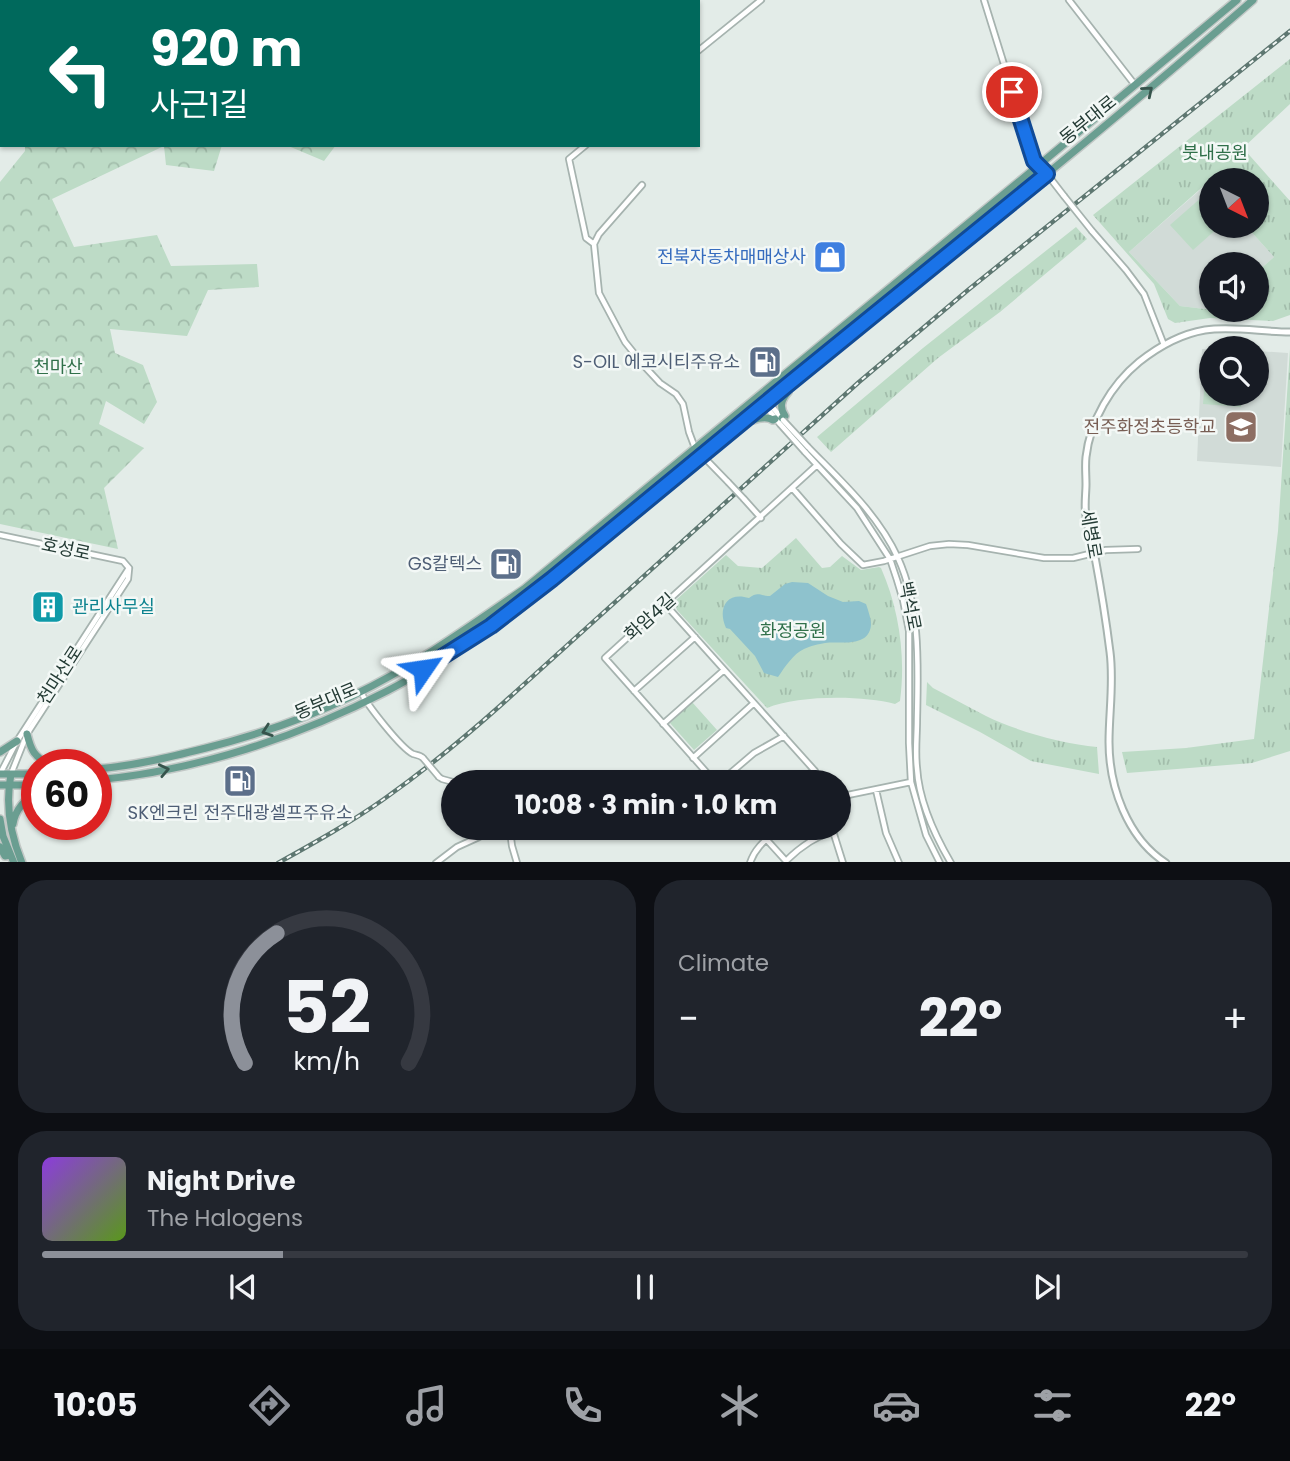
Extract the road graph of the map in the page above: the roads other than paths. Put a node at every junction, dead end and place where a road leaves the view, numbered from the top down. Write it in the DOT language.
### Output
graph roads {
  1 [pos="761,0"];
  2 [pos="984,0"];
  3 [pos="1069,0"];
  4 [pos="1237,0"];
  5 [pos="1253,0"];
  6 [pos="700,49"];
  7 [pos="1136,86"];
  8 [pos="584,147"];
  9 [pos="1038,166"];
  10 [pos="1047,174"];
  11 [pos="642,185"];
  12 [pos="594,244"];
  13 [pos="1290,332"];
  14 [pos="1164,345"];
  15 [pos="785,387"];
  16 [pos="760,396"];
  17 [pos="766,403"];
  18 [pos="750,416"];
  19 [pos="780,420"];
  20 [pos="695,448"];
  21 [pos="807,449"];
  22 [pos="701,456"];
  23 [pos="817,466"];
  24 [pos="793,489"];
  25 [pos="761,518"];
  26 [pos="0,535"];
  27 [pos="1138,549"];
  28 [pos="1094,553"];
  29 [pos="897,556"];
  30 [pos="890,559"];
  31 [pos="129,568"];
  32 [pos="665,604"];
  33 [pos="695,637"];
  34 [pos="724,670"];
  35 [pos="635,691"];
  36 [pos="361,692"];
  37 [pos="365,701"];
  38 [pos="754,703"];
  39 [pos="663,724"];
  40 [pos="27,734"];
  41 [pos="784,736"];
  42 [pos="17,741"];
  43 [pos="31,749"];
  44 [pos="0,752"];
  45 [pos="693,758"];
  46 [pos="112,768"];
  47 [pos="705,770"];
  48 [pos="732,770"];
  49 [pos="813,770"];
  50 [pos="0,774"];
  51 [pos="11,774"];
  52 [pos="21,774"];
  53 [pos="112,778"];
  54 [pos="441,778"];
  55 [pos="911,782"];
  56 [pos="4,785"];
  57 [pos="876,790"];
  58 [pos="851,795"];
  59 [pos="21,807"];
  60 [pos="0,819"];
  61 [pos="12,835"];
  62 [pos="472,840"];
  63 [pos="512,840"];
  64 [pos="765,840"];
  65 [pos="767,840"];
  66 [pos="814,840"];
  67 [pos="836,840"];
  68 [pos="0,848"];
  69 [pos="12,859"];
  70 [pos="22,862"];
  71 [pos="437,862"];
  72 [pos="517,862"];
  73 [pos="750,862"];
  74 [pos="786,862"];
  75 [pos="843,862"];
  76 [pos="899,862"];
  77 [pos="940,862"];
  78 [pos="950,862"];
  79 [pos="1164,862"];
  1 -- 6 [label="street"];
  2 -- 9 [label="street"];
  3 -- 7 [label="street"];
  4 -- 7 [label="main road, 동부대로"];
  10 -- 5 [label="main road, 동부대로, one-way"];
  7 -- 9 [label="main road, 동부대로"];
  8 -- 12 [label="street"];
  9 -- 10 [label="street"];
  9 -- 16 [label="main road, 동부대로"];
  10 -- 14 [label="street, bridge"];
  10 -- 15 [label="main road, 동부대로"];
  11 -- 12 [label="street"];
  12 -- 20 [label="street"];
  13 -- 14 [label="street, 세병로"];
  14 -- 28 [label="street, 세병로"];
  15 -- 17 [label="main road, 동부대로"];
  15 -- 19 [label="main road"];
  16 -- 17 [label="street, 백석로"];
  16 -- 20 [label="main road, 동부대로"];
  17 -- 18 [label="main road, 동부대로"];
  17 -- 19 [label="street, 백석로"];
  18 -- 19 [label="main road"];
  18 -- 22 [label="main road, 동부대로"];
  19 -- 21 [label="street, 백석로, bridge"];
  20 -- 22 [label="street"];
  20 -- 36 [label="main road, 동부대로"];
  21 -- 23 [label="street, 백석로"];
  21 -- 29 [label="street, 백석로"];
  22 -- 25 [label="street, bridge"];
  22 -- 37 [label="main road, 동부대로"];
  23 -- 24 [label="street, 화암4길"];
  23 -- 30 [label="street, 백석로"];
  24 -- 25 [label="street, 화암4길"];
  24 -- 30 [label="street"];
  25 -- 32 [label="street, 화암4길"];
  26 -- 31 [label="street, 호성로"];
  27 -- 28 [label="street"];
  28 -- 29 [label="street"];
  28 -- 79 [label="street, 세병로"];
  29 -- 30 [label="street"];
  29 -- 78 [label="street, 백석로"];
  30 -- 55 [label="street, 백석로"];
  31 -- 40 [label="street, 천마산로"];
  31 -- 42 [label="street, 천마산로"];
  32 -- 33 [label="street"];
  32 -- 35 [label="street, 화암4길"];
  33 -- 34 [label="street"];
  33 -- 35 [label="street"];
  34 -- 38 [label="street"];
  34 -- 39 [label="street"];
  35 -- 39 [label="street, 화암4길"];
  36 -- 37 [label="street"];
  36 -- 46 [label="main road, 동부대로, one-way"];
  53 -- 37 [label="main road, 동부대로, one-way"];
  37 -- 54 [label="street, bridge"];
  38 -- 41 [label="street"];
  38 -- 45 [label="street"];
  39 -- 45 [label="street, 화암4길"];
  40 -- 43 [label="main road"];
  40 -- 51 [label="street, 천마산로"];
  41 -- 48 [label="street"];
  41 -- 49 [label="street"];
  42 -- 44 [label="main road"];
  42 -- 50 [label="street, 천마산로"];
  45 -- 47 [label="street, 화암4길"];
  50 -- 51 [label="main road"];
  51 -- 52 [label="main road"];
  51 -- 56 [label="main road"];
  55 -- 57 [label="street"];
  55 -- 77 [label="street, 백석로"];
  56 -- 61 [label="main road"];
  57 -- 58 [label="street"];
  57 -- 76 [label="street"];
  59 -- 61 [label="main road"];
  60 -- 69 [label="main road"];
  61 -- 70 [label="main road"];
  62 -- 71 [label="street"];
  63 -- 72 [label="street"];
  64 -- 73 [label="street"];
  65 -- 74 [label="street"];
  66 -- 74 [label="street"];
  67 -- 75 [label="street"];
  68 -- 69 [label="main road"];
}
